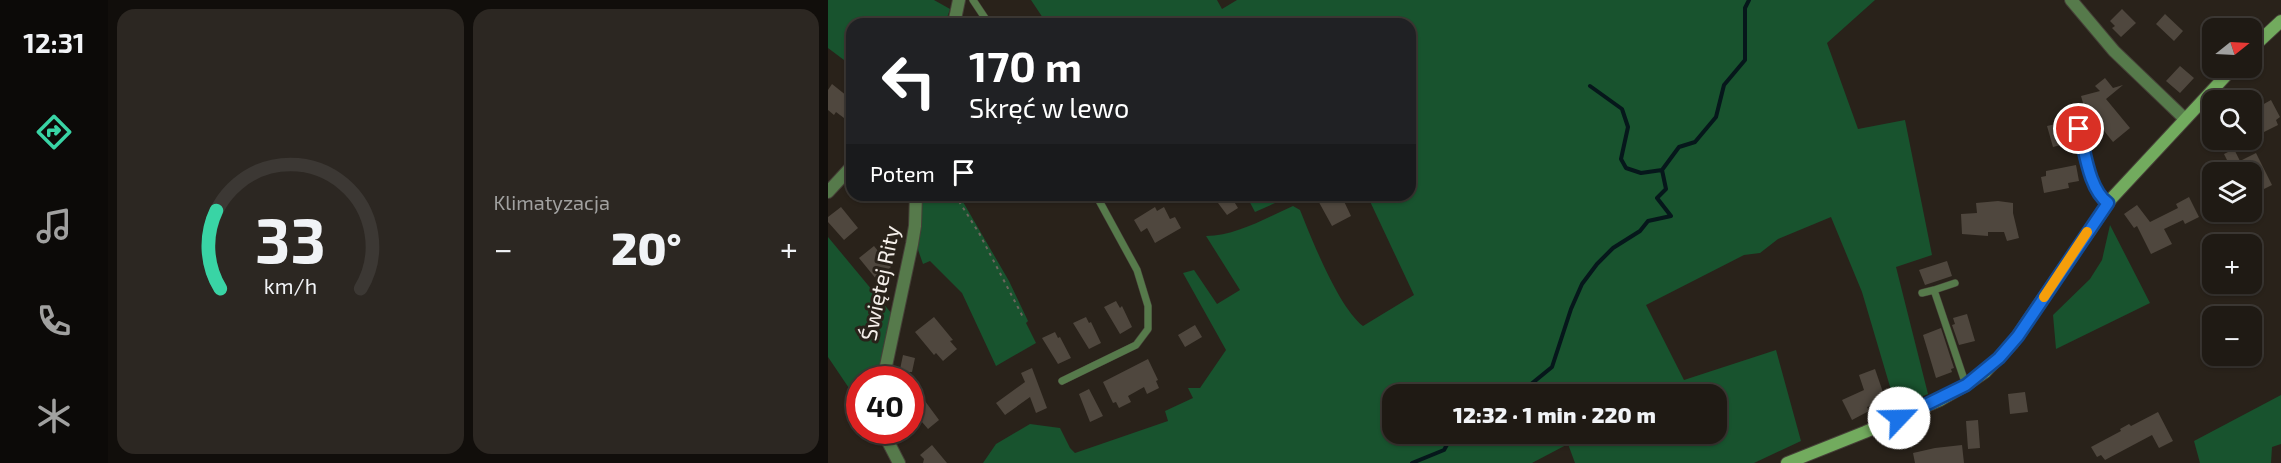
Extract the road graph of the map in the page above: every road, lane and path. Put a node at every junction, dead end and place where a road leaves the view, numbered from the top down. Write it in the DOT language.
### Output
graph roads {
  1 [pos="959,0"];
  2 [pos="973,0"];
  3 [pos="2071,0"];
  4 [pos="955,18"];
  5 [pos="985,18"];
  6 [pos="2281,21"];
  7 [pos="2262,39"];
  8 [pos="2224,78"];
  9 [pos="2185,119"];
  10 [pos="2079,129"];
  11 [pos="846,172"];
  12 [pos="828,192"];
  13 [pos="916,201"];
  14 [pos="959,201"];
  15 [pos="1099,201"];
  16 [pos="2108,203"];
  17 [pos="1955,283"];
  18 [pos="1934,290"];
  19 [pos="1922,293"];
  20 [pos="1024,319"];
  21 [pos="886,366"];
  22 [pos="1062,381"];
  23 [pos="1966,385"];
  24 [pos="889,444"];
  25 [pos="899,463"];
  26 [pos="1787,463"];
  1 -- 4 [label="street"];
  2 -- 5 [label="lane"];
  3 -- 9 [label="street"];
  6 -- 7 [label="street"];
  8 -- 9 [label="street"];
  9 -- 16 [label="street"];
  10 -- 16 [label="lane"];
  11 -- 12 [label="street"];
  13 -- 21 [label="street, Świętej Rity"];
  14 -- 20 [label="path"];
  15 -- 22 [label="lane"];
  16 -- 23 [label="street"];
  17 -- 18 [label="lane"];
  18 -- 19 [label="lane"];
  18 -- 23 [label="lane"];
  23 -- 26 [label="street"];
  24 -- 25 [label="street"];
}
